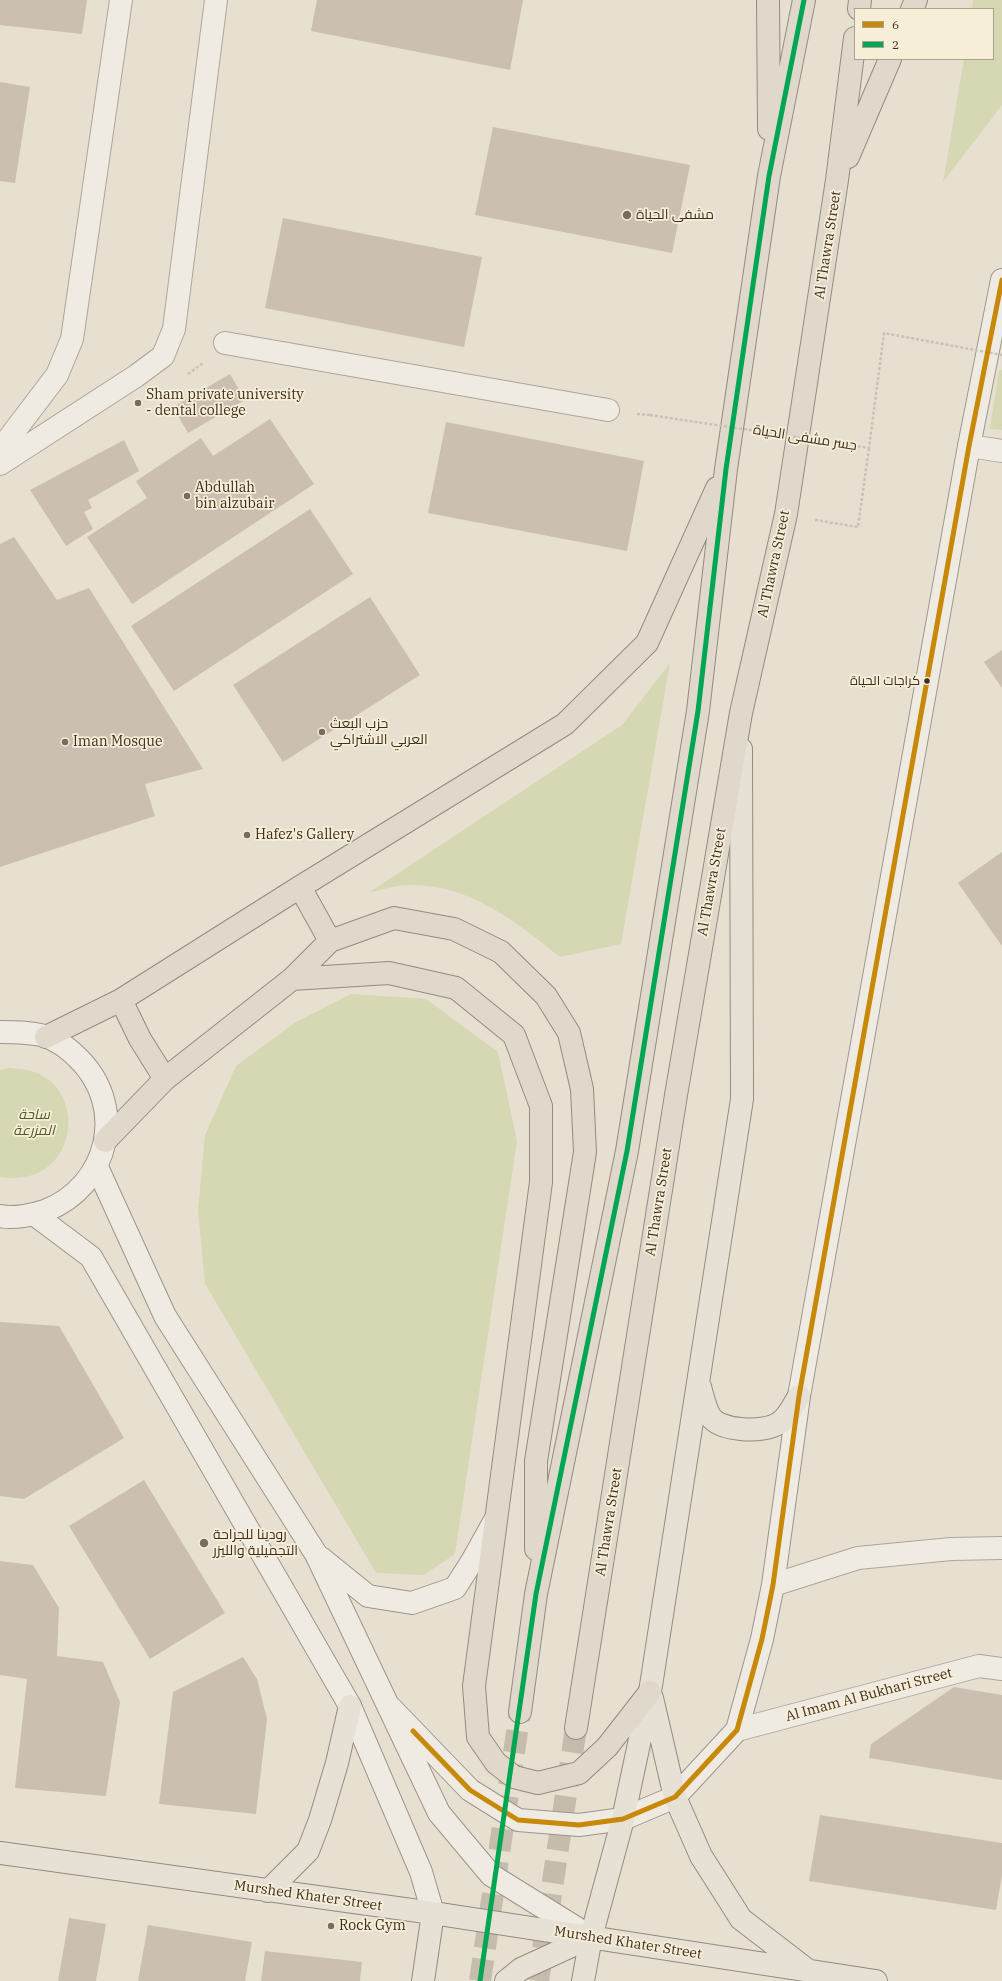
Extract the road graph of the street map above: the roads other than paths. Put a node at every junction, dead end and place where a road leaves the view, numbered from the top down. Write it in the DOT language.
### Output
graph roads {
  1 [pos="121,0"];
  2 [pos="216,0"];
  3 [pos="768,0"];
  4 [pos="804,0"];
  5 [pos="854,46"];
  6 [pos="890,60"];
  7 [pos="769,176"];
  8 [pos="838,180"];
  9 [pos="1002,280"];
  10 [pos="225,343"];
  11 [pos="608,410"];
  12 [pos="969,446"];
  13 [pos="0,450"];
  14 [pos="1002,451"];
  15 [pos="0,464"];
  16 [pos="726,469"];
  17 [pos="741,713"];
  18 [pos="300,887"];
  19 [pos="330,942"];
  20 [pos="292,979"];
  21 [pos="121,1000"];
  22 [pos="0,1032"];
  23 [pos="46,1037"];
  24 [pos="165,1079"];
  25 [pos="105,1141"];
  26 [pos="96,1167"];
  27 [pos="35,1215"];
  28 [pos="0,1216"];
  29 [pos="699,1384"];
  30 [pos="799,1396"];
  31 [pos="495,1520"];
  32 [pos="1002,1548"];
  33 [pos="316,1554"];
  34 [pos="773,1585"];
  35 [pos="536,1594"];
  36 [pos="1002,1669"];
  37 [pos="650,1692"];
  38 [pos="350,1706"];
  39 [pos="390,1707"];
  40 [pos="520,1712"];
  41 [pos="576,1728"];
  42 [pos="737,1730"];
  43 [pos="675,1797"];
  44 [pos="623,1819"];
  45 [pos="0,1853"];
  46 [pos="268,1891"];
  47 [pos="433,1913"];
  48 [pos="591,1937"];
  49 [pos="807,1970"];
  50 [pos="422,1981"];
  51 [pos="506,1981"];
  52 [pos="583,1981"];
  53 [pos="876,1981"];
  1 -- 13 [label="main road"];
  2 -- 15 [label="main road"];
  3 -- 7 [label="highway"];
  4 -- 7 [label="highway"];
  5 -- 8 [label="highway, Al Thawra Street"];
  6 -- 8 [label="highway"];
  7 -- 16 [label="highway"];
  8 -- 17 [label="highway, Al Thawra Street"];
  9 -- 12 [label="main road"];
  10 -- 11 [label="main road"];
  12 -- 14 [label="main road"];
  12 -- 30 [label="main road"];
  16 -- 18 [label="highway"];
  16 -- 35 [label="highway"];
  17 -- 29 [label="main road"];
  17 -- 41 [label="highway, Al Thawra Street"];
  18 -- 19 [label="highway"];
  18 -- 21 [label="highway"];
  19 -- 20 [label="highway"];
  19 -- 35 [label="highway"];
  20 -- 24 [label="highway"];
  20 -- 31 [label="highway"];
  21 -- 23 [label="highway"];
  21 -- 24 [label="highway"];
  22 -- 23 [label="main road"];
  23 -- 25 [label="main road"];
  24 -- 25 [label="highway"];
  25 -- 26 [label="main road"];
  26 -- 27 [label="main road"];
  26 -- 33 [label="main road"];
  27 -- 28 [label="main road"];
  27 -- 38 [label="main road"];
  29 -- 30 [label="main road"];
  29 -- 37 [label="main road"];
  30 -- 34 [label="main road"];
  31 -- 33 [label="main road"];
  31 -- 37 [label="highway"];
  32 -- 34 [label="main road"];
  33 -- 39 [label="main road"];
  34 -- 42 [label="main road"];
  35 -- 40 [label="highway"];
  36 -- 42 [label="main road, Al Imam Al Bukhari Street"];
  37 -- 43 [label="main road"];
  37 -- 44 [label="main road"];
  38 -- 46 [label="main road"];
  38 -- 47 [label="main road"];
  39 -- 44 [label="main road"];
  39 -- 48 [label="main road"];
  42 -- 43 [label="main road"];
  43 -- 44 [label="main road"];
  43 -- 49 [label="main road"];
  44 -- 48 [label="main road"];
  45 -- 46 [label="main road, Murshed Khater Street"];
  46 -- 47 [label="main road, Murshed Khater Street"];
  47 -- 48 [label="main road, Murshed Khater Street"];
  47 -- 50 [label="main road"];
  48 -- 49 [label="main road, Murshed Khater Street"];
  48 -- 51 [label="main road"];
  48 -- 52 [label="main road"];
  49 -- 53 [label="main road, Murshed Khater Street"];
}
